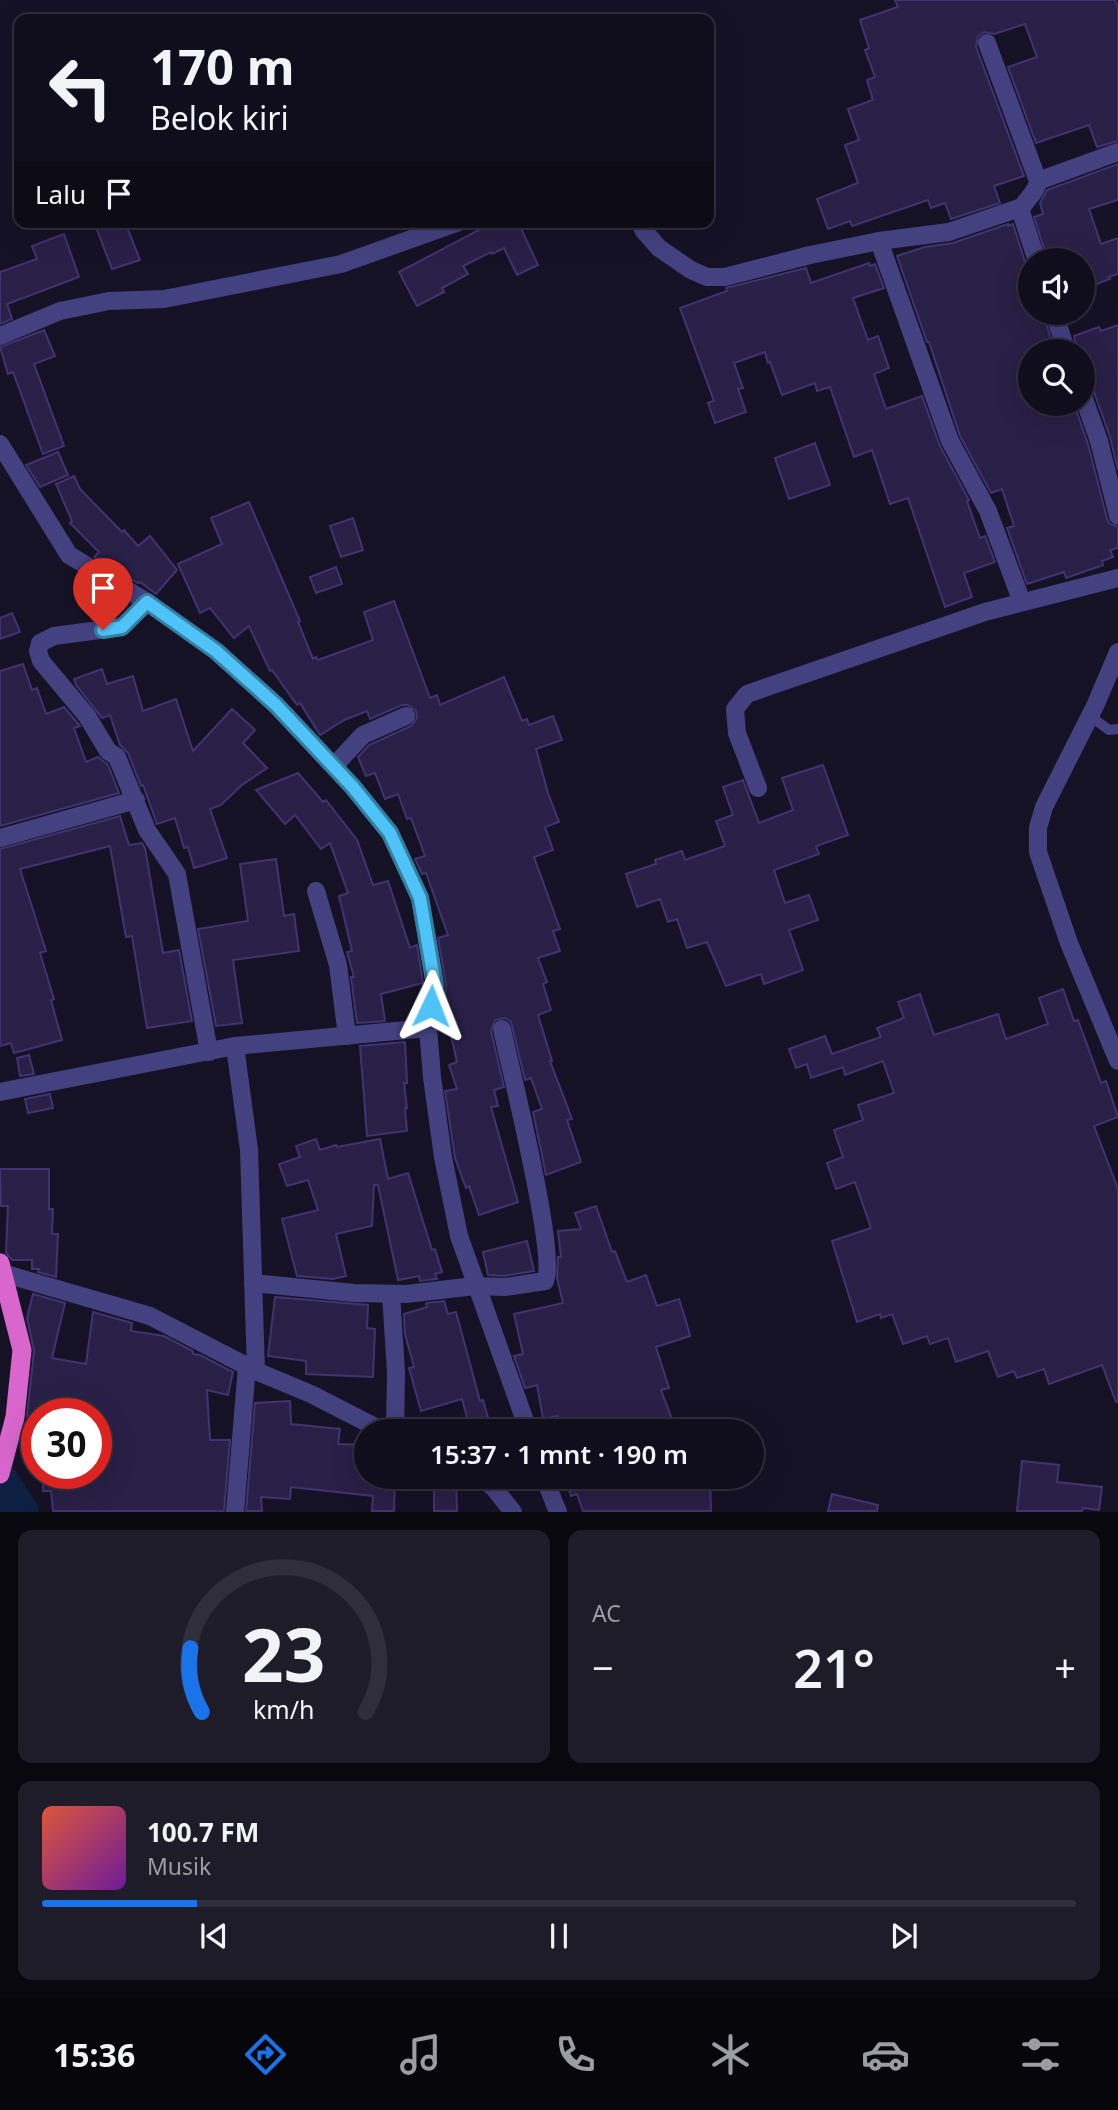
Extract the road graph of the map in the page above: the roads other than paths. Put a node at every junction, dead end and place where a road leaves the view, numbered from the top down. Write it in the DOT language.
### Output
graph roads {
  1 [pos="987,43"];
  2 [pos="1118,152"];
  3 [pos="1038,181"];
  4 [pos="1021,207"];
  5 [pos="442,228"];
  6 [pos="643,228"];
  7 [pos="879,240"];
  8 [pos="1033,248"];
  9 [pos="0,336"];
  10 [pos="1090,416"];
  11 [pos="0,444"];
  12 [pos="1118,516"];
  13 [pos="1118,578"];
  14 [pos="147,602"];
  15 [pos="1022,602"];
  16 [pos="1118,652"];
  17 [pos="406,716"];
  18 [pos="1090,716"];
  19 [pos="1118,729"];
  20 [pos="334,766"];
  21 [pos="758,788"];
  22 [pos="136,800"];
  23 [pos="0,838"];
  24 [pos="317,891"];
  25 [pos="428,1028"];
  26 [pos="502,1029"];
  27 [pos="347,1036"];
  28 [pos="235,1046"];
  29 [pos="209,1052"];
  30 [pos="1118,1061"];
  31 [pos="0,1092"];
  32 [pos="1,1268"];
  33 [pos="253,1283"];
  34 [pos="475,1286"];
  35 [pos="391,1294"];
  36 [pos="251,1369"];
  37 [pos="360,1419"];
  38 [pos="394,1419"];
  39 [pos="524,1419"];
  40 [pos="0,1474"];
  41 [pos="495,1489"];
  42 [pos="549,1489"];
  43 [pos="234,1511"];
  44 [pos="513,1511"];
  45 [pos="558,1511"];
  1 -- 3 [label="street"];
  2 -- 3 [label="street"];
  3 -- 4 [label="street"];
  4 -- 7 [label="street"];
  4 -- 8 [label="street"];
  5 -- 9 [label="street"];
  6 -- 7 [label="street"];
  7 -- 15 [label="street"];
  10 -- 12 [label="street"];
  11 -- 14 [label="street"];
  13 -- 15 [label="street"];
  14 -- 20 [label="street"];
  14 -- 22 [label="street"];
  15 -- 21 [label="street"];
  16 -- 18 [label="street"];
  17 -- 20 [label="street"];
  18 -- 19 [label="lane"];
  18 -- 30 [label="street"];
  20 -- 25 [label="street"];
  22 -- 23 [label="street"];
  22 -- 29 [label="street"];
  24 -- 27 [label="street"];
  25 -- 27 [label="street"];
  25 -- 34 [label="street"];
  26 -- 34 [label="street"];
  27 -- 28 [label="street"];
  28 -- 29 [label="street"];
  28 -- 33 [label="street"];
  29 -- 31 [label="street"];
  32 -- 36 [label="street"];
  32 -- 40 [label="highway"];
  33 -- 35 [label="street"];
  33 -- 36 [label="street"];
  34 -- 35 [label="street"];
  34 -- 39 [label="street"];
  35 -- 38 [label="street"];
  36 -- 37 [label="street"];
  36 -- 43 [label="street"];
  41 -- 44 [label="street"];
  42 -- 45 [label="street"];
}
